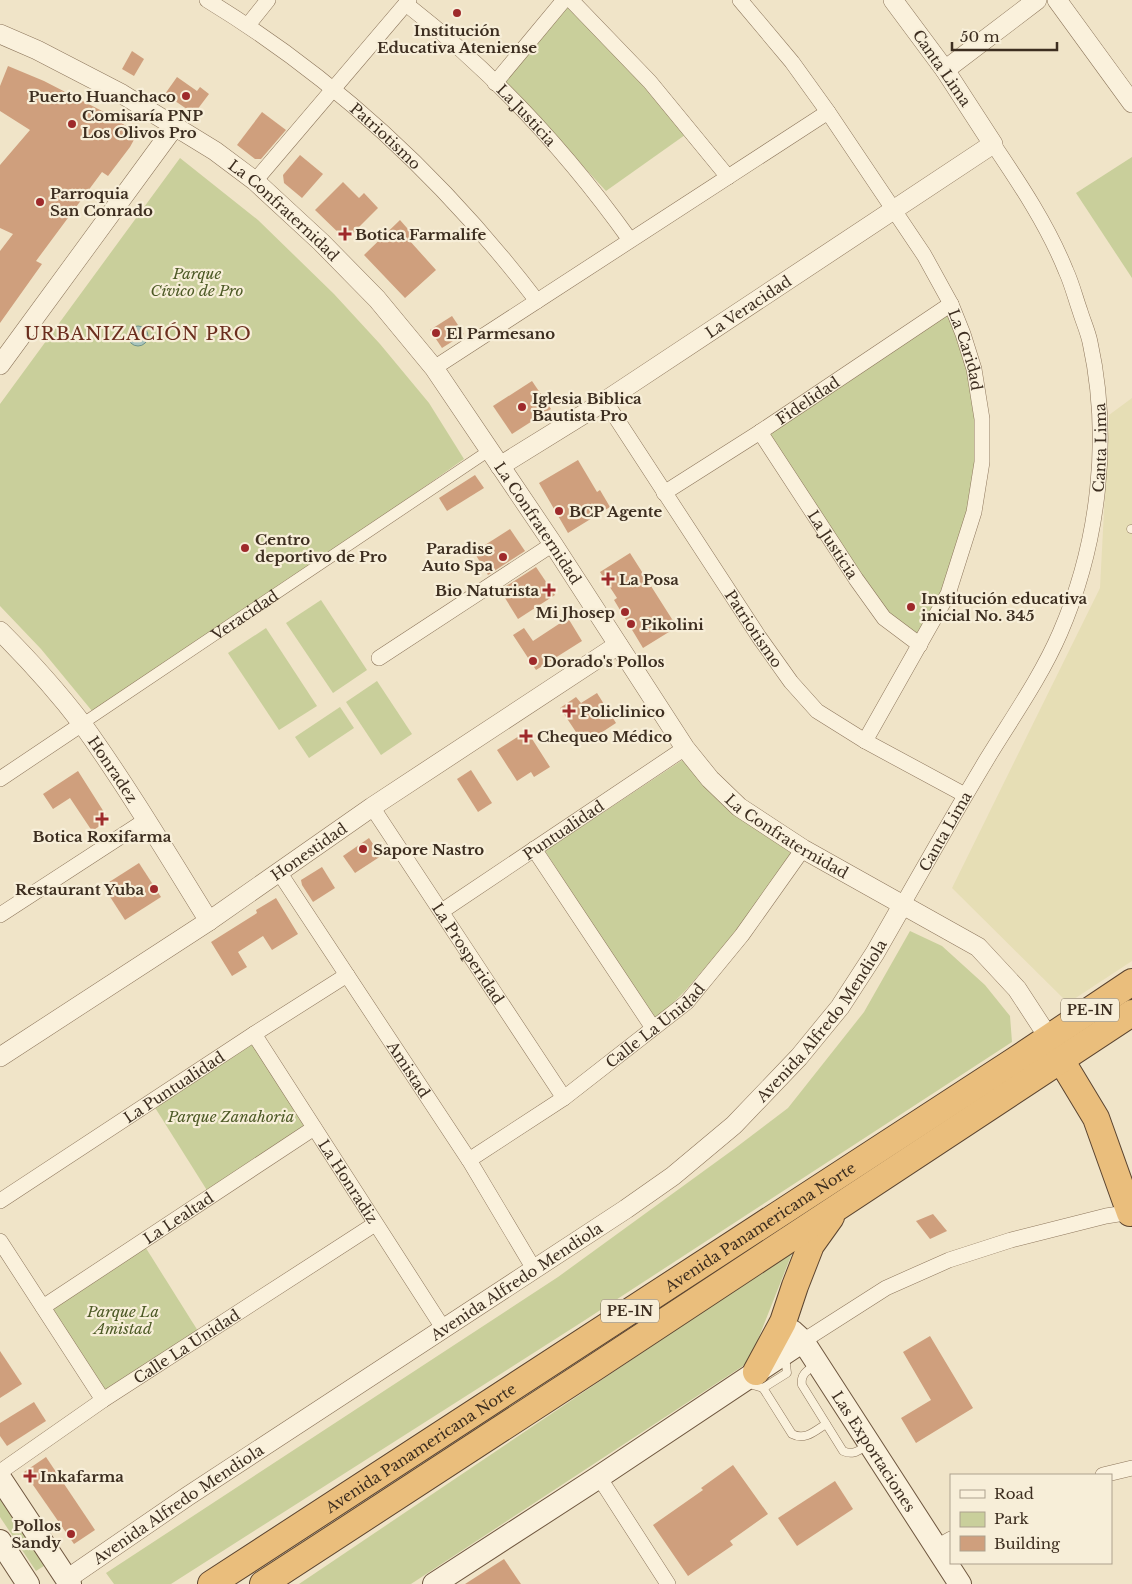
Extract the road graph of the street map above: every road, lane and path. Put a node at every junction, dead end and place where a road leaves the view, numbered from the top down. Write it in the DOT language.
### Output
graph roads {
  1 [pos="207,0"];
  2 [pos="268,0"];
  3 [pos="564,0"];
  4 [pos="570,0"];
  5 [pos="740,0"];
  6 [pos="893,0"];
  7 [pos="1037,0"];
  8 [pos="1057,0"];
  9 [pos="408,2"];
  10 [pos="248,25"];
  11 [pos="0,34"];
  12 [pos="944,70"];
  13 [pos="495,83"];
  14 [pos="333,89"];
  15 [pos="1132,103"];
  16 [pos="828,112"];
  17 [pos="175,126"];
  18 [pos="994,144"];
  19 [pos="728,177"];
  20 [pos="255,181"];
  21 [pos="894,209"];
  22 [pos="630,240"];
  23 [pos="537,301"];
  24 [pos="951,304"];
  25 [pos="0,365"];
  26 [pos="434,368"];
  27 [pos="605,401"];
  28 [pos="760,432"];
  29 [pos="490,450"];
  30 [pos="500,466"];
  31 [pos="664,493"];
  32 [pos="553,544"];
  33 [pos="0,631"];
  34 [pos="618,645"];
  35 [pos="920,646"];
  36 [pos="379,658"];
  37 [pos="82,724"];
  38 [pos="865,741"];
  39 [pos="685,748"];
  40 [pos="0,779"];
  41 [pos="965,795"];
  42 [pos="372,807"];
  43 [pos="146,820"];
  44 [pos="802,849"];
  45 [pos="534,850"];
  46 [pos="279,872"];
  47 [pos="903,904"];
  48 [pos="442,911"];
  49 [pos="0,915"];
  50 [pos="209,920"];
  51 [pos="347,975"];
  52 [pos="1132,982"];
  53 [pos="1132,1013"];
  54 [pos="653,1028"];
  55 [pos="254,1034"];
  56 [pos="1055,1049"];
  57 [pos="0,1057"];
  58 [pos="564,1098"];
  59 [pos="314,1128"];
  60 [pos="469,1160"];
  61 [pos="0,1201"];
  62 [pos="840,1205"];
  63 [pos="1131,1213"];
  64 [pos="375,1224"];
  65 [pos="0,1241"];
  66 [pos="534,1269"];
  67 [pos="43,1307"];
  68 [pos="784,1322"];
  69 [pos="442,1328"];
  70 [pos="792,1356"];
  71 [pos="818,1363"];
  72 [pos="754,1380"];
  73 [pos="801,1380"];
  74 [pos="103,1400"];
  75 [pos="826,1424"];
  76 [pos="870,1444"];
  77 [pos="1132,1468"];
  78 [pos="0,1472"];
  79 [pos="1107,1474"];
  80 [pos="599,1477"];
  81 [pos="0,1478"];
  82 [pos="0,1541"];
  83 [pos="943,1543"];
  84 [pos="950,1560"];
  85 [pos="952,1564"];
  86 [pos="65,1582"];
  87 [pos="28,1584"];
  88 [pos="211,1584"];
  89 [pos="263,1584"];
  90 [pos="434,1584"];
  91 [pos="668,1584"];
  92 [pos="960,1584"];
  1 -- 10 [label="street, Patriotismo"];
  2 -- 10 [label="street"];
  3 -- 13 [label="street"];
  4 -- 19 [label="street"];
  5 -- 16 [label="street, La Caridad"];
  6 -- 12 [label="street, Canta Lima"];
  7 -- 12 [label="street"];
  8 -- 15 [label="street"];
  9 -- 13 [label="street, La Justicia"];
  9 -- 14 [label="street"];
  10 -- 14 [label="street, Patriotismo"];
  11 -- 17 [label="street, La Confraternidad"];
  12 -- 18 [label="street, Canta Lima"];
  13 -- 22 [label="street, La Justicia"];
  14 -- 20 [label="street"];
  14 -- 23 [label="street, Patriotismo"];
  16 -- 19 [label="street"];
  16 -- 21 [label="street, La Caridad"];
  17 -- 20 [label="street, La Confraternidad"];
  17 -- 25 [label="street"];
  18 -- 21 [label="street, La Veracidad"];
  18 -- 41 [label="street, Canta Lima"];
  19 -- 22 [label="street"];
  20 -- 26 [label="street, La Confraternidad"];
  21 -- 24 [label="street, La Caridad"];
  21 -- 27 [label="street, La Veracidad"];
  22 -- 23 [label="street"];
  23 -- 26 [label="street"];
  24 -- 28 [label="street, Fidelidad"];
  24 -- 35 [label="street, La Caridad"];
  26 -- 29 [label="street, La Confraternidad"];
  27 -- 30 [label="street, La Veracidad"];
  27 -- 31 [label="street, Patriotismo"];
  28 -- 31 [label="street, Fidelidad"];
  28 -- 35 [label="street, La Justicia"];
  29 -- 30 [label="street, La Confraternidad"];
  29 -- 37 [label="street, Veracidad"];
  30 -- 32 [label="street, La Confraternidad"];
  31 -- 38 [label="street, Patriotismo"];
  32 -- 34 [label="street, La Confraternidad"];
  32 -- 36 [label="street"];
  33 -- 37 [label="street, Honradez"];
  34 -- 39 [label="street, La Confraternidad"];
  34 -- 42 [label="street, Honestidad"];
  35 -- 38 [label="street, La Caridad"];
  37 -- 40 [label="street, Veracidad"];
  37 -- 43 [label="street, Honradez"];
  38 -- 41 [label="street, Patriotismo"];
  39 -- 44 [label="street, La Confraternidad"];
  39 -- 45 [label="street, Puntualidad"];
  41 -- 47 [label="street, Canta Lima"];
  42 -- 46 [label="street, Honestidad"];
  42 -- 48 [label="street, La Prosperidad"];
  43 -- 49 [label="street"];
  43 -- 50 [label="street, Honradez"];
  44 -- 47 [label="street, La Confraternidad"];
  44 -- 54 [label="street, Calle La Unidad"];
  45 -- 48 [label="street, Puntualidad"];
  45 -- 54 [label="street"];
  46 -- 50 [label="street, Honestidad"];
  46 -- 51 [label="street, Amistad"];
  47 -- 56 [label="street, La Confraternidad"];
  47 -- 66 [label="street, Avenida Alfredo Mendiola"];
  48 -- 58 [label="street, La Prosperidad"];
  50 -- 57 [label="street, Honestidad"];
  51 -- 55 [label="street, La Puntualidad"];
  51 -- 60 [label="street, Amistad"];
  52 -- 56 [label="highway, Avenida Panamericana Norte / PE-1N"];
  53 -- 56 [label="highway, Avenida Panamericana Norte / PE-1N"];
  54 -- 58 [label="street, Calle La Unidad"];
  55 -- 59 [label="street, La Honradiz"];
  55 -- 61 [label="street, La Puntualidad"];
  56 -- 62 [label="highway, Avenida Panamericana Norte / PE-1N"];
  56 -- 63 [label="highway"];
  56 -- 88 [label="highway, Avenida Panamericana Norte / PE-1N"];
  58 -- 60 [label="street, Calle La Unidad"];
  59 -- 64 [label="street, La Honradiz"];
  59 -- 67 [label="street, La Lealtad"];
  60 -- 66 [label="street, Amistad"];
  62 -- 68 [label="highway"];
  62 -- 89 [label="highway, Avenida Panamericana Norte / PE-1N"];
  63 -- 70 [label="street"];
  64 -- 69 [label="street, La Honradiz"];
  64 -- 74 [label="street, Calle La Unidad"];
  65 -- 67 [label="street"];
  66 -- 69 [label="street, Avenida Alfredo Mendiola"];
  67 -- 74 [label="street"];
  68 -- 70 [label="main road, Las Exportaciones"];
  68 -- 72 [label="highway"];
  69 -- 86 [label="street, Avenida Alfredo Mendiola"];
  70 -- 71 [label="main road, Las Exportaciones"];
  70 -- 72 [label="main road"];
  70 -- 73 [label="lane"];
  71 -- 73 [label="lane"];
  71 -- 76 [label="main road, Las Exportaciones"];
  72 -- 75 [label="lane"];
  72 -- 80 [label="main road"];
  73 -- 75 [label="lane"];
  74 -- 78 [label="street, Calle La Unidad"];
  75 -- 76 [label="lane"];
  76 -- 83 [label="main road, Las Exportaciones"];
  77 -- 79 [label="street"];
  80 -- 90 [label="main road"];
  80 -- 91 [label="street"];
  81 -- 86 [label="main road"];
  82 -- 87 [label="main road"];
  83 -- 84 [label="main road, Las Exportaciones"];
  85 -- 92 [label="main road, Las Exportaciones"];
}
